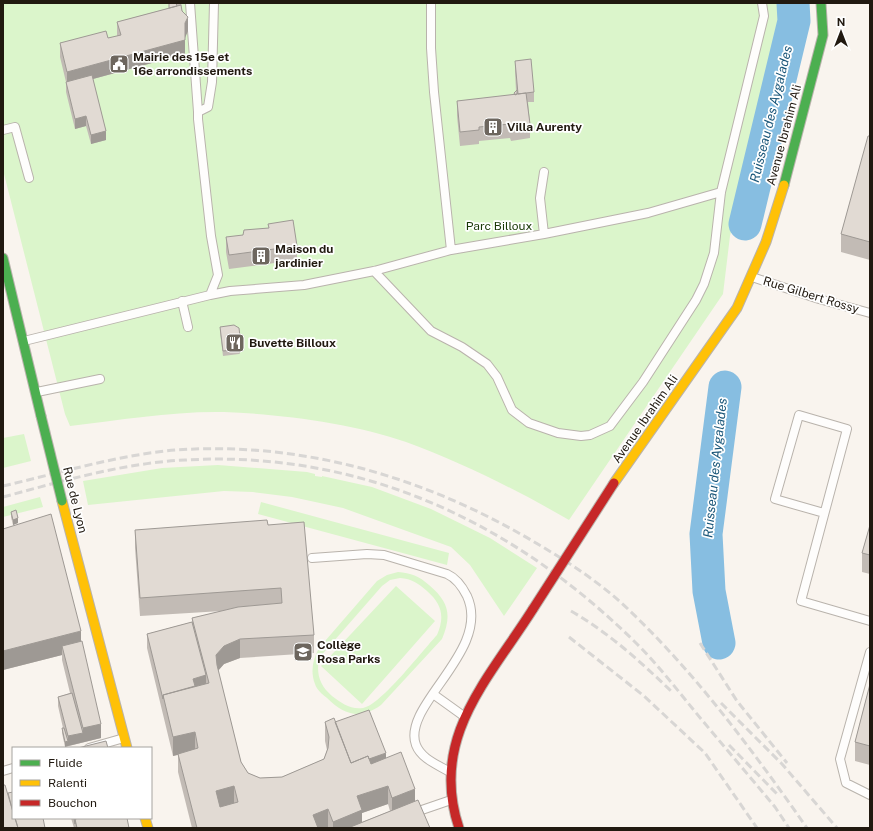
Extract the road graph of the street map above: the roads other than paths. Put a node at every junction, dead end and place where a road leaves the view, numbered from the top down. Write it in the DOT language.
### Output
graph roads {
  1 [pos="190,3"];
  2 [pos="214,3"];
  3 [pos="431,3"];
  4 [pos="762,3"];
  5 [pos="821,3"];
  6 [pos="198,112"];
  7 [pos="3,130"];
  8 [pos="544,172"];
  9 [pos="29,178"];
  10 [pos="721,192"];
  11 [pos="544,234"];
  12 [pos="451,250"];
  13 [pos="3,258"];
  14 [pos="374,272"];
  15 [pos="752,277"];
  16 [pos="210,295"];
  17 [pos="182,302"];
  18 [pos="870,313"];
  19 [pos="188,327"];
  20 [pos="23,341"];
  21 [pos="100,379"];
  22 [pos="36,392"];
  23 [pos="824,513"];
  24 [pos="312,558"];
  25 [pos="870,622"];
  26 [pos="870,652"];
  27 [pos="868,669"];
  28 [pos="433,694"];
  29 [pos="465,717"];
  30 [pos="124,738"];
  31 [pos="92,747"];
  32 [pos="127,747"];
  33 [pos="450,772"];
  34 [pos="870,795"];
  35 [pos="452,800"];
  36 [pos="402,818"];
  37 [pos="459,828"];
  1 -- 6 [label="lane"];
  2 -- 6 [label="lane"];
  3 -- 12 [label="lane"];
  4 -- 10 [label="lane"];
  5 -- 15 [label="street, Avenue Ibrahim Ali"];
  6 -- 16 [label="lane"];
  7 -- 9 [label="lane"];
  8 -- 11 [label="lane"];
  10 -- 11 [label="lane"];
  10 -- 14 [label="lane"];
  11 -- 12 [label="lane"];
  12 -- 14 [label="lane"];
  13 -- 20 [label="street, Rue de Lyon"];
  14 -- 16 [label="lane"];
  15 -- 18 [label="lane, Rue Gilbert Rossy"];
  15 -- 29 [label="street, Avenue Ibrahim Ali, bridge"];
  16 -- 17 [label="lane"];
  17 -- 19 [label="lane"];
  17 -- 20 [label="lane"];
  20 -- 22 [label="street, Rue de Lyon"];
  21 -- 22 [label="lane"];
  22 -- 30 [label="street, Rue de Lyon, bridge"];
  23 -- 23 [label="lane"];
  23 -- 25 [label="lane"];
  24 -- 28 [label="lane"];
  26 -- 27 [label="lane"];
  27 -- 34 [label="lane"];
  28 -- 29 [label="lane"];
  28 -- 33 [label="lane"];
  29 -- 33 [label="street, Avenue Ibrahim Ali"];
  30 -- 31 [label="lane"];
  30 -- 32 [label="street, Rue de Lyon"];
  33 -- 35 [label="street, Avenue Ibrahim Ali"];
  35 -- 36 [label="lane"];
  35 -- 37 [label="street, Avenue Ibrahim Ali"];
}
